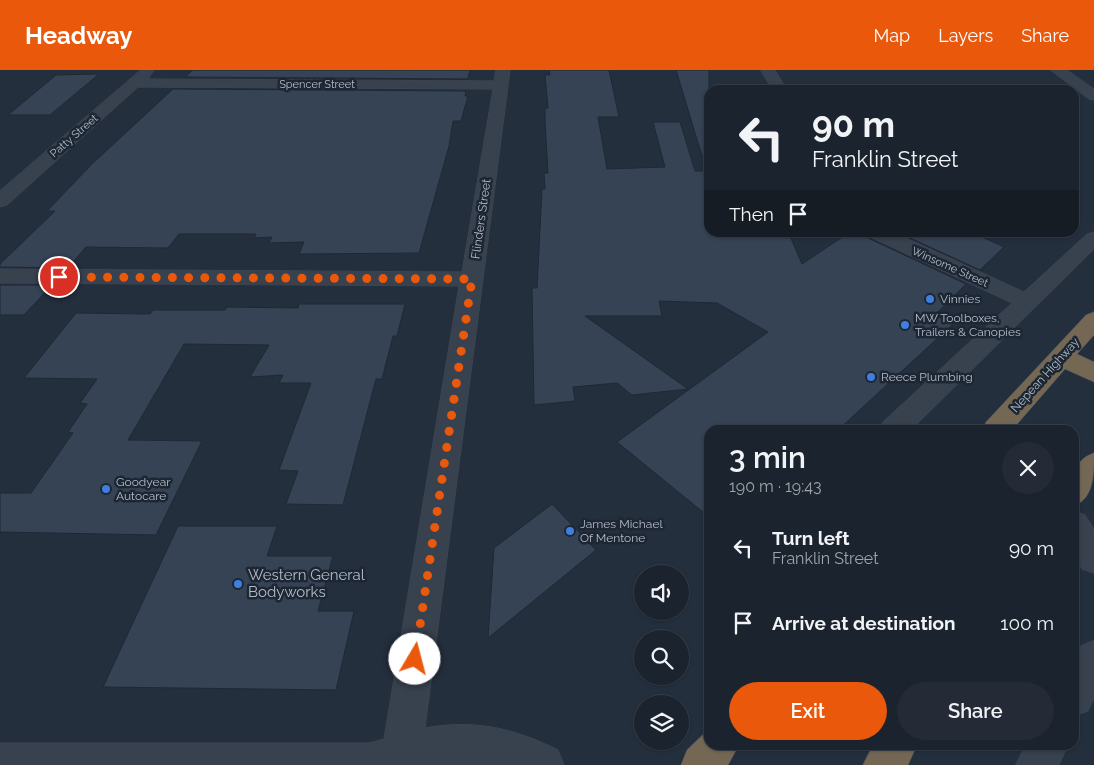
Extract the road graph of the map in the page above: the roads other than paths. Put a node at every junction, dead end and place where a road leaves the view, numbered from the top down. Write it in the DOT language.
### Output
graph roads {
  1 [pos="149,70"];
  2 [pos="768,70"];
  3 [pos="1058,70"];
  4 [pos="502,78"];
  5 [pos="134,83"];
  6 [pos="777,85"];
  7 [pos="1079,85"];
  8 [pos="1079,85"];
  9 [pos="1094,96"];
  10 [pos="0,201"];
  11 [pos="886,237"];
  12 [pos="1094,238"];
  13 [pos="0,276"];
  14 [pos="472,279"];
  15 [pos="1026,301"];
  16 [pos="1094,320"];
  17 [pos="1061,357"];
  18 [pos="1094,373"];
  19 [pos="898,425"];
  20 [pos="1000,425"];
  21 [pos="1094,465"];
  22 [pos="1079,486"];
  23 [pos="1079,533"];
  24 [pos="1094,558"];
  25 [pos="1094,659"];
  26 [pos="1079,688"];
  27 [pos="715,750"];
  28 [pos="894,750"];
  29 [pos="1045,750"];
  30 [pos="381,761"];
  31 [pos="0,763"];
  32 [pos="279,764"];
  33 [pos="543,765"];
  34 [pos="702,765"];
  35 [pos="884,765"];
  36 [pos="1037,765"];
  1 -- 5 [label="street, Patty Street"];
  2 -- 6 [label="street"];
  3 -- 7 [label="street"];
  4 -- 5 [label="street, Spencer Street"];
  4 -- 14 [label="street, Flinders Street"];
  5 -- 10 [label="street, Patty Street"];
  8 -- 9 [label="street"];
  11 -- 15 [label="street, Winsome Street"];
  12 -- 15 [label="street"];
  13 -- 14 [label="street"];
  14 -- 30 [label="street, Flinders Street"];
  15 -- 19 [label="street"];
  16 -- 17 [label="highway, Nepean Highway"];
  17 -- 18 [label="highway"];
  17 -- 20 [label="highway, Nepean Highway"];
  21 -- 22 [label="highway"];
  23 -- 24 [label="street"];
  25 -- 26 [label="street"];
  27 -- 34 [label="highway"];
  28 -- 35 [label="highway"];
  29 -- 36 [label="street"];
  30 -- 32 [label="street"];
  30 -- 33 [label="street"];
  31 -- 32 [label="street"];
}
